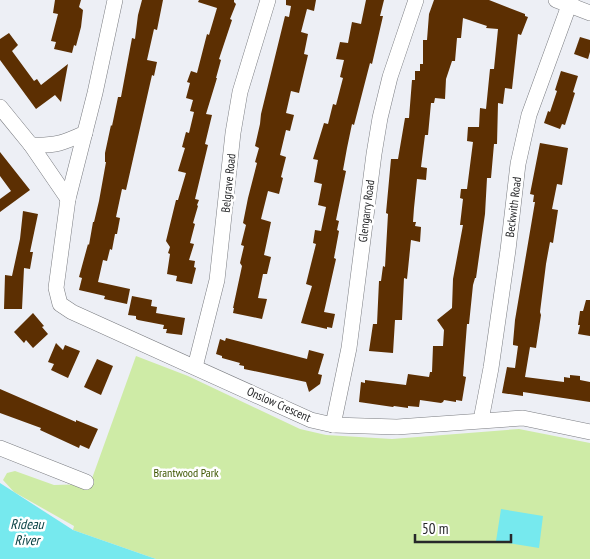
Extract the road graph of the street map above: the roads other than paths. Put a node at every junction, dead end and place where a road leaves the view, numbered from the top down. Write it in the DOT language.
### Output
graph roads {
  1 [pos="115,0"];
  2 [pos="268,0"];
  3 [pos="416,0"];
  4 [pos="565,1"];
  5 [pos="590,13"];
  6 [pos="0,107"];
  7 [pos="85,133"];
  8 [pos="31,145"];
  9 [pos="68,199"];
  10 [pos="195,367"];
  11 [pos="481,420"];
  12 [pos="333,425"];
  13 [pos="590,432"];
  14 [pos="0,448"];
  15 [pos="86,482"];
  1 -- 7 [label="street"];
  2 -- 10 [label="street, Belgrave Road"];
  3 -- 12 [label="street, Glengarry Road"];
  4 -- 5 [label="street"];
  4 -- 11 [label="street, Beckwith Road"];
  6 -- 8 [label="street"];
  7 -- 8 [label="street"];
  7 -- 9 [label="street"];
  8 -- 9 [label="street"];
  9 -- 10 [label="street, Onslow Crescent"];
  10 -- 12 [label="street, Onslow Crescent"];
  11 -- 12 [label="street, Onslow Crescent"];
  11 -- 13 [label="street, Onslow Crescent"];
  14 -- 15 [label="street"];
}
